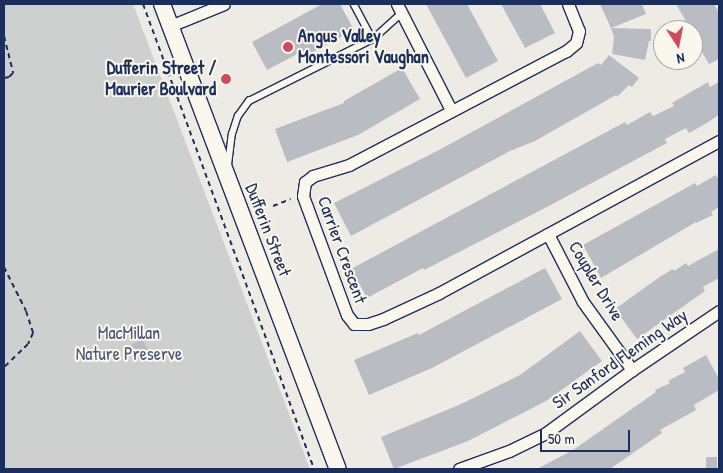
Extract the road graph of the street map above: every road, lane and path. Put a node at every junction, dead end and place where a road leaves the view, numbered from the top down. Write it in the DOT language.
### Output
graph roads {
  1 [pos="144,4"];
  2 [pos="162,4"];
  3 [pos="224,4"];
  4 [pos="354,4"];
  5 [pos="568,4"];
  6 [pos="399,8"];
  7 [pos="170,26"];
  8 [pos="4,36"];
  9 [pos="373,39"];
  10 [pos="4,78"];
  11 [pos="451,110"];
  12 [pos="719,141"];
  13 [pos="227,177"];
  14 [pos="296,198"];
  15 [pos="273,206"];
  16 [pos="548,234"];
  17 [pos="4,267"];
  18 [pos="719,311"];
  19 [pos="4,367"];
  20 [pos="632,370"];
  21 [pos="314,469"];
  22 [pos="338,469"];
  23 [pos="459,469"];
  1 -- 21 [label="path"];
  2 -- 7 [label="main road, Dufferin Street"];
  3 -- 7 [label="street"];
  4 -- 9 [label="lane"];
  5 -- 11 [label="street, Carrier Crescent"];
  6 -- 9 [label="lane"];
  6 -- 11 [label="street"];
  7 -- 13 [label="main road, Dufferin Street"];
  8 -- 10 [label="path"];
  9 -- 13 [label="lane"];
  11 -- 16 [label="street, Carrier Crescent"];
  12 -- 16 [label="street, Carrier Crescent"];
  13 -- 22 [label="main road, Dufferin Street"];
  14 -- 15 [label="path"];
  16 -- 20 [label="street, Coupler Drive"];
  17 -- 19 [label="path"];
  18 -- 20 [label="street, Sir Sanford Fleming Way"];
  20 -- 23 [label="street, Sir Sanford Fleming Way"];
}
